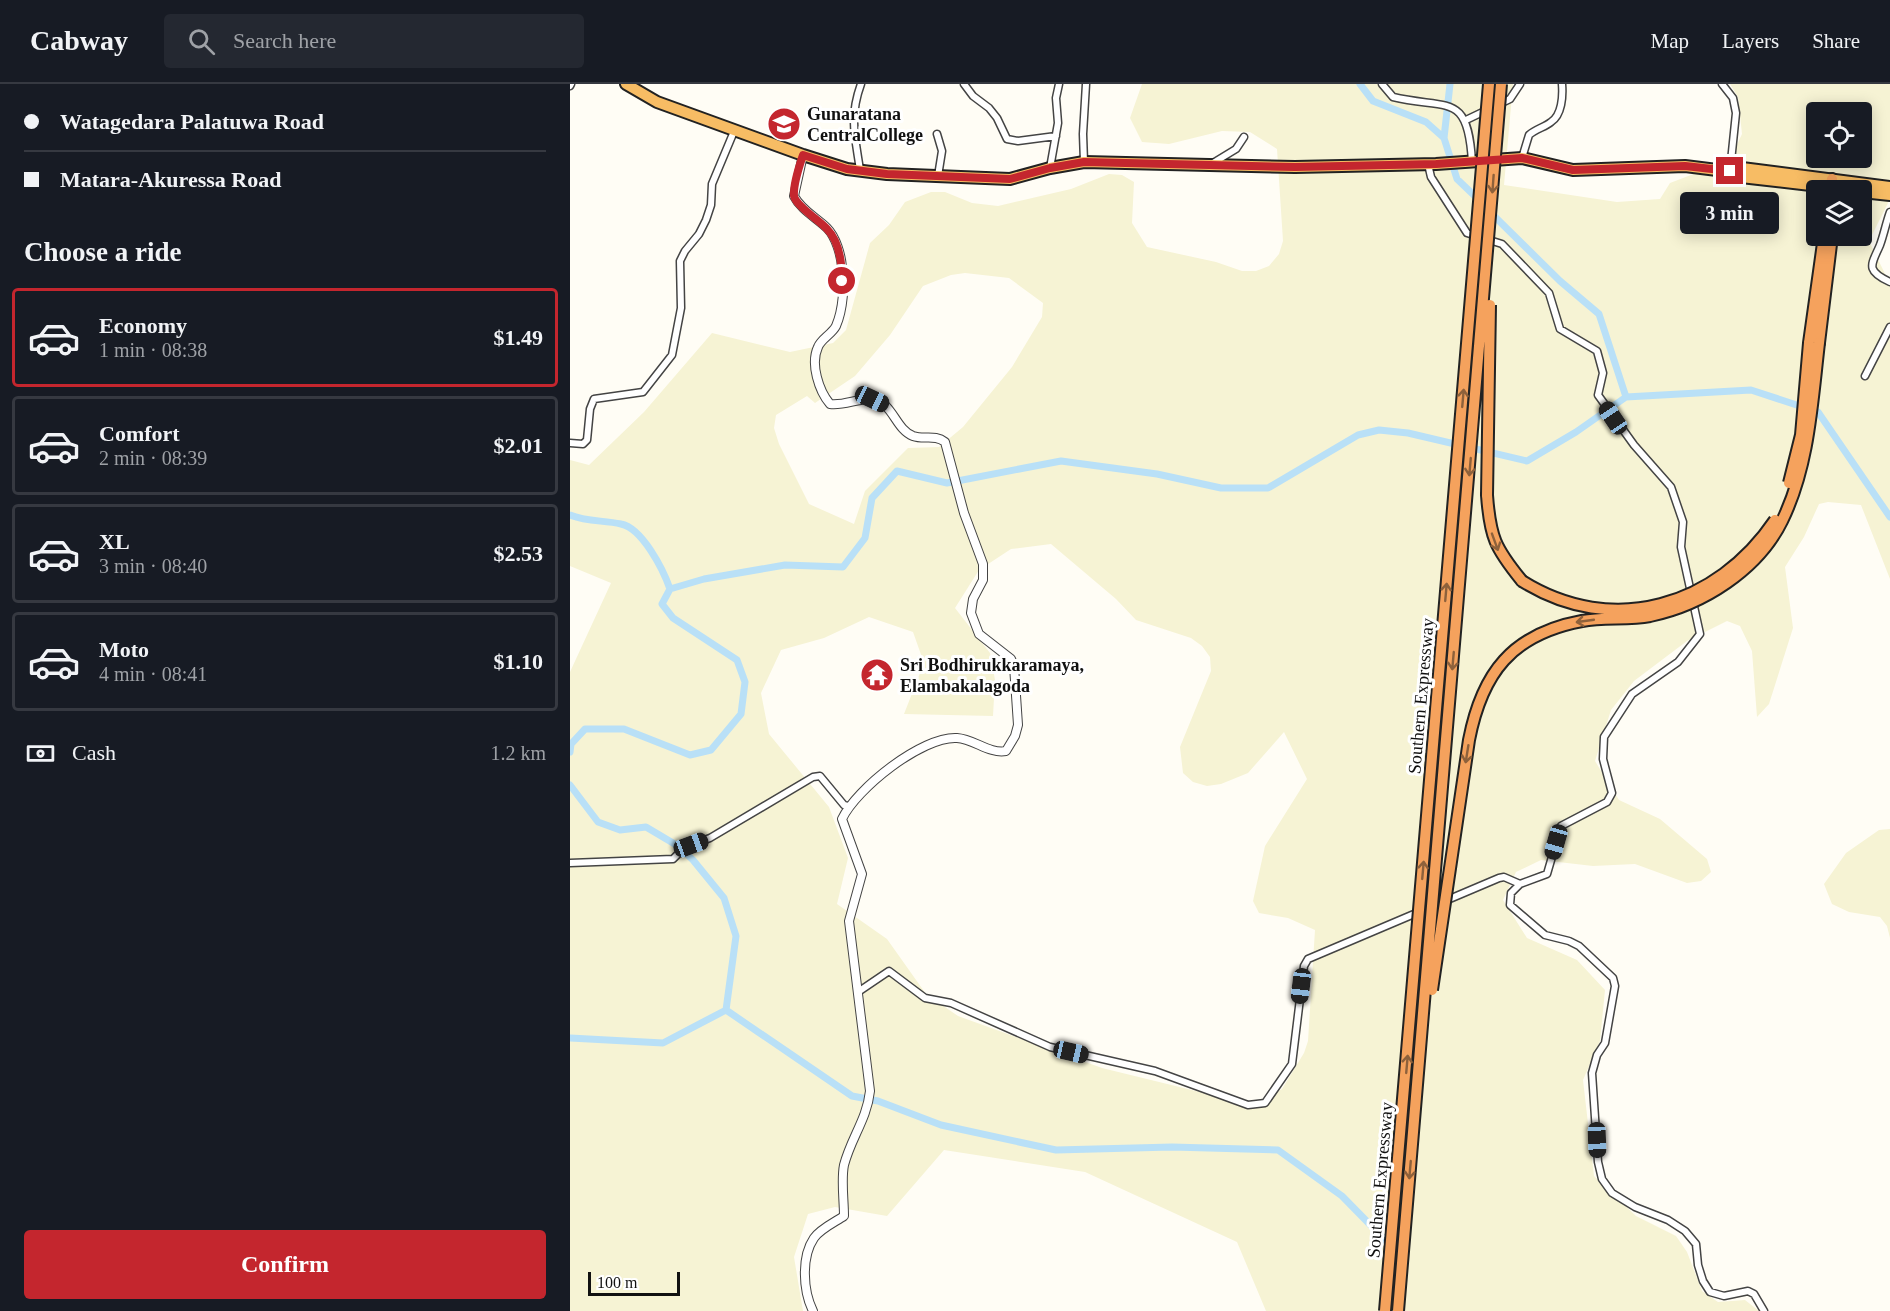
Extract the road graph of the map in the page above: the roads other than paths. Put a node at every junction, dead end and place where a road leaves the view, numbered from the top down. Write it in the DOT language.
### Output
graph roads {
  1 [pos="626,84"];
  2 [pos="861,84"];
  3 [pos="964,84"];
  4 [pos="1059,84"];
  5 [pos="1086,84"];
  6 [pos="1382,84"];
  7 [pos="1489,84"];
  8 [pos="1501,84"];
  9 [pos="1520,84"];
  10 [pos="1562,84"];
  11 [pos="1722,84"];
  12 [pos="1466,120"];
  13 [pos="735,128"];
  14 [pos="937,134"];
  15 [pos="1056,136"];
  16 [pos="1244,137"];
  17 [pos="803,155"];
  18 [pos="1522,158"];
  19 [pos="1084,162"];
  20 [pos="1468,162"];
  21 [pos="1432,164"];
  22 [pos="1210,165"];
  23 [pos="1050,168"];
  24 [pos="860,170"];
  25 [pos="1731,171"];
  26 [pos="939,176"];
  27 [pos="1806,181"];
  28 [pos="1806,185"];
  29 [pos="1872,187"];
  30 [pos="1890,187"];
  31 [pos="1872,194"];
  32 [pos="1890,195"];
  33 [pos="1890,212"];
  34 [pos="1490,220"];
  35 [pos="1887,233"];
  36 [pos="1823,246"];
  37 [pos="1830,246"];
  38 [pos="1890,282"];
  39 [pos="1890,327"];
  40 [pos="1814,343"];
  41 [pos="1865,376"];
  42 [pos="570,443"];
  43 [pos="848,806"];
  44 [pos="570,863"];
  45 [pos="1520,884"];
  46 [pos="858,993"];
  47 [pos="1413,1136"];
  48 [pos="813,1311"];
  49 [pos="1385,1311"];
  50 [pos="1398,1311"];
  51 [pos="1764,1311"];
  1 -- 13 [label="highway"];
  2 -- 24 [label="street"];
  3 -- 15 [label="street"];
  4 -- 15 [label="street"];
  5 -- 19 [label="street"];
  6 -- 12 [label="street"];
  49 -- 7 [label="highway, Southern Expressway, one-way, bridge"];
  8 -- 34 [label="highway, Southern Expressway, one-way, bridge"];
  9 -- 12 [label="street"];
  10 -- 18 [label="street"];
  11 -- 25 [label="street"];
  12 -- 20 [label="street"];
  13 -- 17 [label="highway"];
  13 -- 42 [label="street"];
  14 -- 26 [label="street"];
  15 -- 23 [label="street"];
  16 -- 22 [label="street"];
  17 -- 24 [label="highway"];
  17 -- 43 [label="street"];
  18 -- 20 [label="highway"];
  18 -- 25 [label="highway"];
  19 -- 22 [label="highway"];
  19 -- 23 [label="highway"];
  20 -- 21 [label="highway"];
  21 -- 22 [label="highway"];
  21 -- 45 [label="street"];
  23 -- 26 [label="highway"];
  24 -- 26 [label="highway"];
  25 -- 27 [label="highway"];
  25 -- 28 [label="highway"];
  29 -- 30 [label="highway"];
  31 -- 32 [label="highway"];
  33 -- 35 [label="street"];
  34 -- 40 [label="highway, one-way, bridge"];
  34 -- 47 [label="highway, Southern Expressway, one-way, bridge"];
  35 -- 38 [label="street"];
  36 -- 40 [label="highway"];
  37 -- 40 [label="highway"];
  39 -- 41 [label="street"];
  40 -- 47 [label="highway, one-way, bridge"];
  43 -- 44 [label="street"];
  43 -- 46 [label="street"];
  45 -- 46 [label="street"];
  45 -- 51 [label="street"];
  46 -- 48 [label="street"];
  47 -- 50 [label="highway, Southern Expressway, one-way, bridge"];
}
